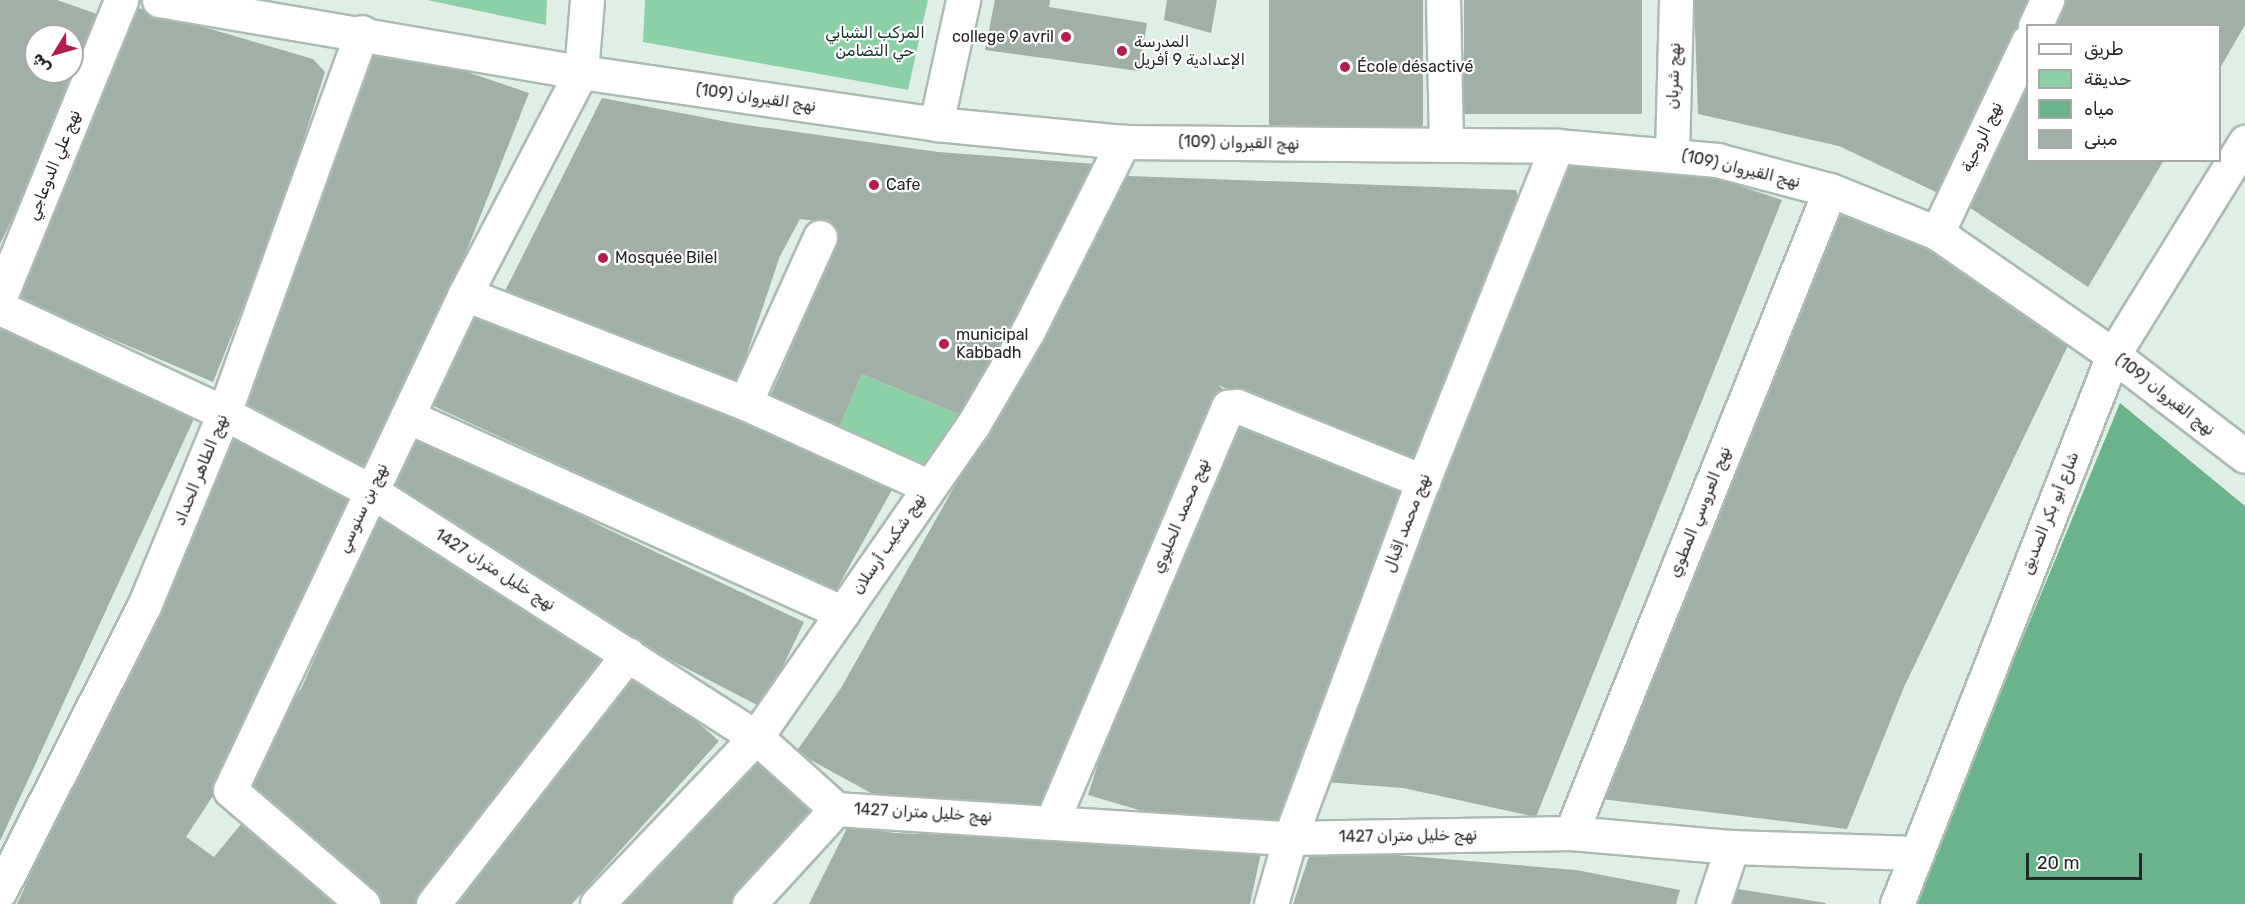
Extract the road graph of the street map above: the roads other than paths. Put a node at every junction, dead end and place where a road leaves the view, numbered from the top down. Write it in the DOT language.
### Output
graph roads {
  1 [pos="121,0"];
  2 [pos="159,0"];
  3 [pos="587,0"];
  4 [pos="963,0"];
  5 [pos="1443,0"];
  6 [pos="1676,0"];
  7 [pos="2047,0"];
  8 [pos="2036,24"];
  9 [pos="362,32"];
  10 [pos="2026,45"];
  11 [pos="580,72"];
  12 [pos="936,124"];
  13 [pos="1123,142"];
  14 [pos="2245,142"];
  15 [pos="1446,145"];
  16 [pos="1557,146"];
  17 [pos="1672,153"];
  18 [pos="1830,190"];
  19 [pos="1937,233"];
  20 [pos="820,237"];
  21 [pos="465,294"];
  22 [pos="0,297"];
  23 [pos="0,308"];
  24 [pos="2113,355"];
  25 [pos="745,403"];
  26 [pos="224,413"];
  27 [pos="407,417"];
  28 [pos="2245,456"];
  29 [pos="1423,481"];
  30 [pos="928,486"];
  31 [pos="371,491"];
  32 [pos="843,613"];
  33 [pos="628,654"];
  34 [pos="756,737"];
  35 [pos="836,808"];
  36 [pos="1053,819"];
  37 [pos="1571,833"];
  38 [pos="1290,838"];
  39 [pos="1732,848"];
  40 [pos="1914,853"];
  41 [pos="0,891"];
  42 [pos="363,904"];
  43 [pos="433,904"];
  44 [pos="597,904"];
  45 [pos="749,904"];
  46 [pos="1271,904"];
  47 [pos="1713,904"];
  48 [pos="1897,904"];
  1 -- 22 [label="street, نهج علي الدوعاجي"];
  2 -- 9 [label="street, نهج القيروان (109)"];
  3 -- 11 [label="street"];
  4 -- 12 [label="street"];
  5 -- 15 [label="street"];
  6 -- 17 [label="street, نهج شربان"];
  7 -- 8 [label="street"];
  9 -- 11 [label="street, نهج القيروان (109)"];
  9 -- 26 [label="street, نهج الطاهر الحداد"];
  10 -- 19 [label="street, نهج الروحية"];
  11 -- 12 [label="street, نهج القيروان (109)"];
  11 -- 21 [label="street, نهج بن سنوسي"];
  12 -- 13 [label="street, نهج القيروان (109)"];
  13 -- 15 [label="street, نهج القيروان (109)"];
  13 -- 30 [label="street, نهج شكيب أرسلان"];
  14 -- 24 [label="street, شارع أبو بكر الصديق"];
  15 -- 16 [label="street, نهج القيروان (109)"];
  16 -- 17 [label="street, نهج القيروان (109)"];
  16 -- 29 [label="street, نهج محمد إقبال"];
  17 -- 18 [label="street, نهج القيروان (109)"];
  18 -- 19 [label="street, نهج القيروان (109)"];
  18 -- 37 [label="street, نهج العروسي المطوي"];
  19 -- 24 [label="street, نهج القيروان (109)"];
  20 -- 25 [label="street"];
  21 -- 25 [label="street"];
  21 -- 27 [label="street, نهج بن سنوسي"];
  23 -- 26 [label="street, نهج خليل متران 1427"];
  24 -- 28 [label="street, نهج القيروان (109)"];
  24 -- 40 [label="street, شارع أبو بكر الصديق"];
  25 -- 30 [label="street"];
  26 -- 31 [label="street, نهج خليل متران 1427"];
  26 -- 41 [label="street, نهج الطاهر الحداد"];
  27 -- 31 [label="street, نهج بن سنوسي"];
  27 -- 32 [label="street"];
  29 -- 36 [label="street, نهج محمد الحليوي"];
  29 -- 38 [label="street, نهج محمد إقبال"];
  30 -- 32 [label="street, نهج شكيب أرسلان"];
  31 -- 33 [label="street, نهج خليل متران 1427"];
  31 -- 42 [label="street, نهج بن سنوسي"];
  32 -- 34 [label="street, نهج شكيب أرسلان"];
  33 -- 34 [label="street, نهج خليل متران 1427"];
  33 -- 43 [label="street"];
  34 -- 35 [label="street, نهج خليل متران 1427"];
  34 -- 44 [label="street, نهج شكيب أرسلان"];
  35 -- 36 [label="street, نهج خليل متران 1427"];
  35 -- 45 [label="street"];
  36 -- 38 [label="street, نهج خليل متران 1427"];
  37 -- 38 [label="street, نهج خليل متران 1427"];
  37 -- 39 [label="street, نهج خليل متران 1427"];
  38 -- 46 [label="street, نهج محمد إقبال"];
  39 -- 40 [label="street, نهج خليل متران 1427"];
  39 -- 47 [label="street"];
  40 -- 48 [label="street, شارع أبو بكر الصديق"];
}
